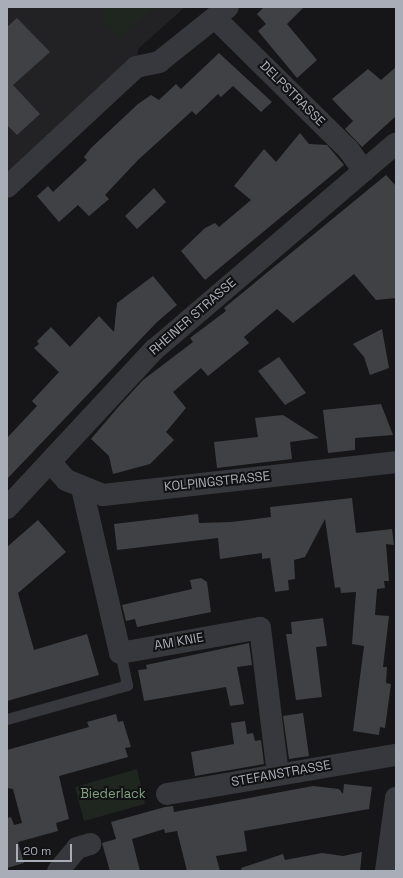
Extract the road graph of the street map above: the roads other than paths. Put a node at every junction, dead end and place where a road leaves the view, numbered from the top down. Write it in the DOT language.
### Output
graph roads {
  1 [pos="222,13"];
  2 [pos="396,144"];
  3 [pos="364,172"];
  4 [pos="7,187"];
  5 [pos="50,462"];
  6 [pos="396,462"];
  7 [pos="82,488"];
  8 [pos="9,501"];
  9 [pos="120,653"];
  10 [pos="7,719"];
  11 [pos="396,755"];
  12 [pos="278,774"];
  13 [pos="167,794"];
  14 [pos="396,798"];
  15 [pos="90,844"];
  16 [pos="58,871"];
  17 [pos="386,871"];
  1 -- 3 [label="street, DELPSTRASSE"];
  1 -- 4 [label="street"];
  2 -- 3 [label="street, RHEINER STRASSE"];
  3 -- 5 [label="street, RHEINER STRASSE"];
  5 -- 7 [label="street, KOLPINGSTRASSE"];
  5 -- 8 [label="street, RHEINER STRASSE"];
  6 -- 7 [label="street, KOLPINGSTRASSE"];
  7 -- 9 [label="street"];
  9 -- 10 [label="lane"];
  9 -- 12 [label="street, AM KNIE"];
  11 -- 12 [label="street, STEFANSTRASSE"];
  12 -- 13 [label="street, STEFANSTRASSE"];
  14 -- 17 [label="street"];
  15 -- 16 [label="street"];
}
